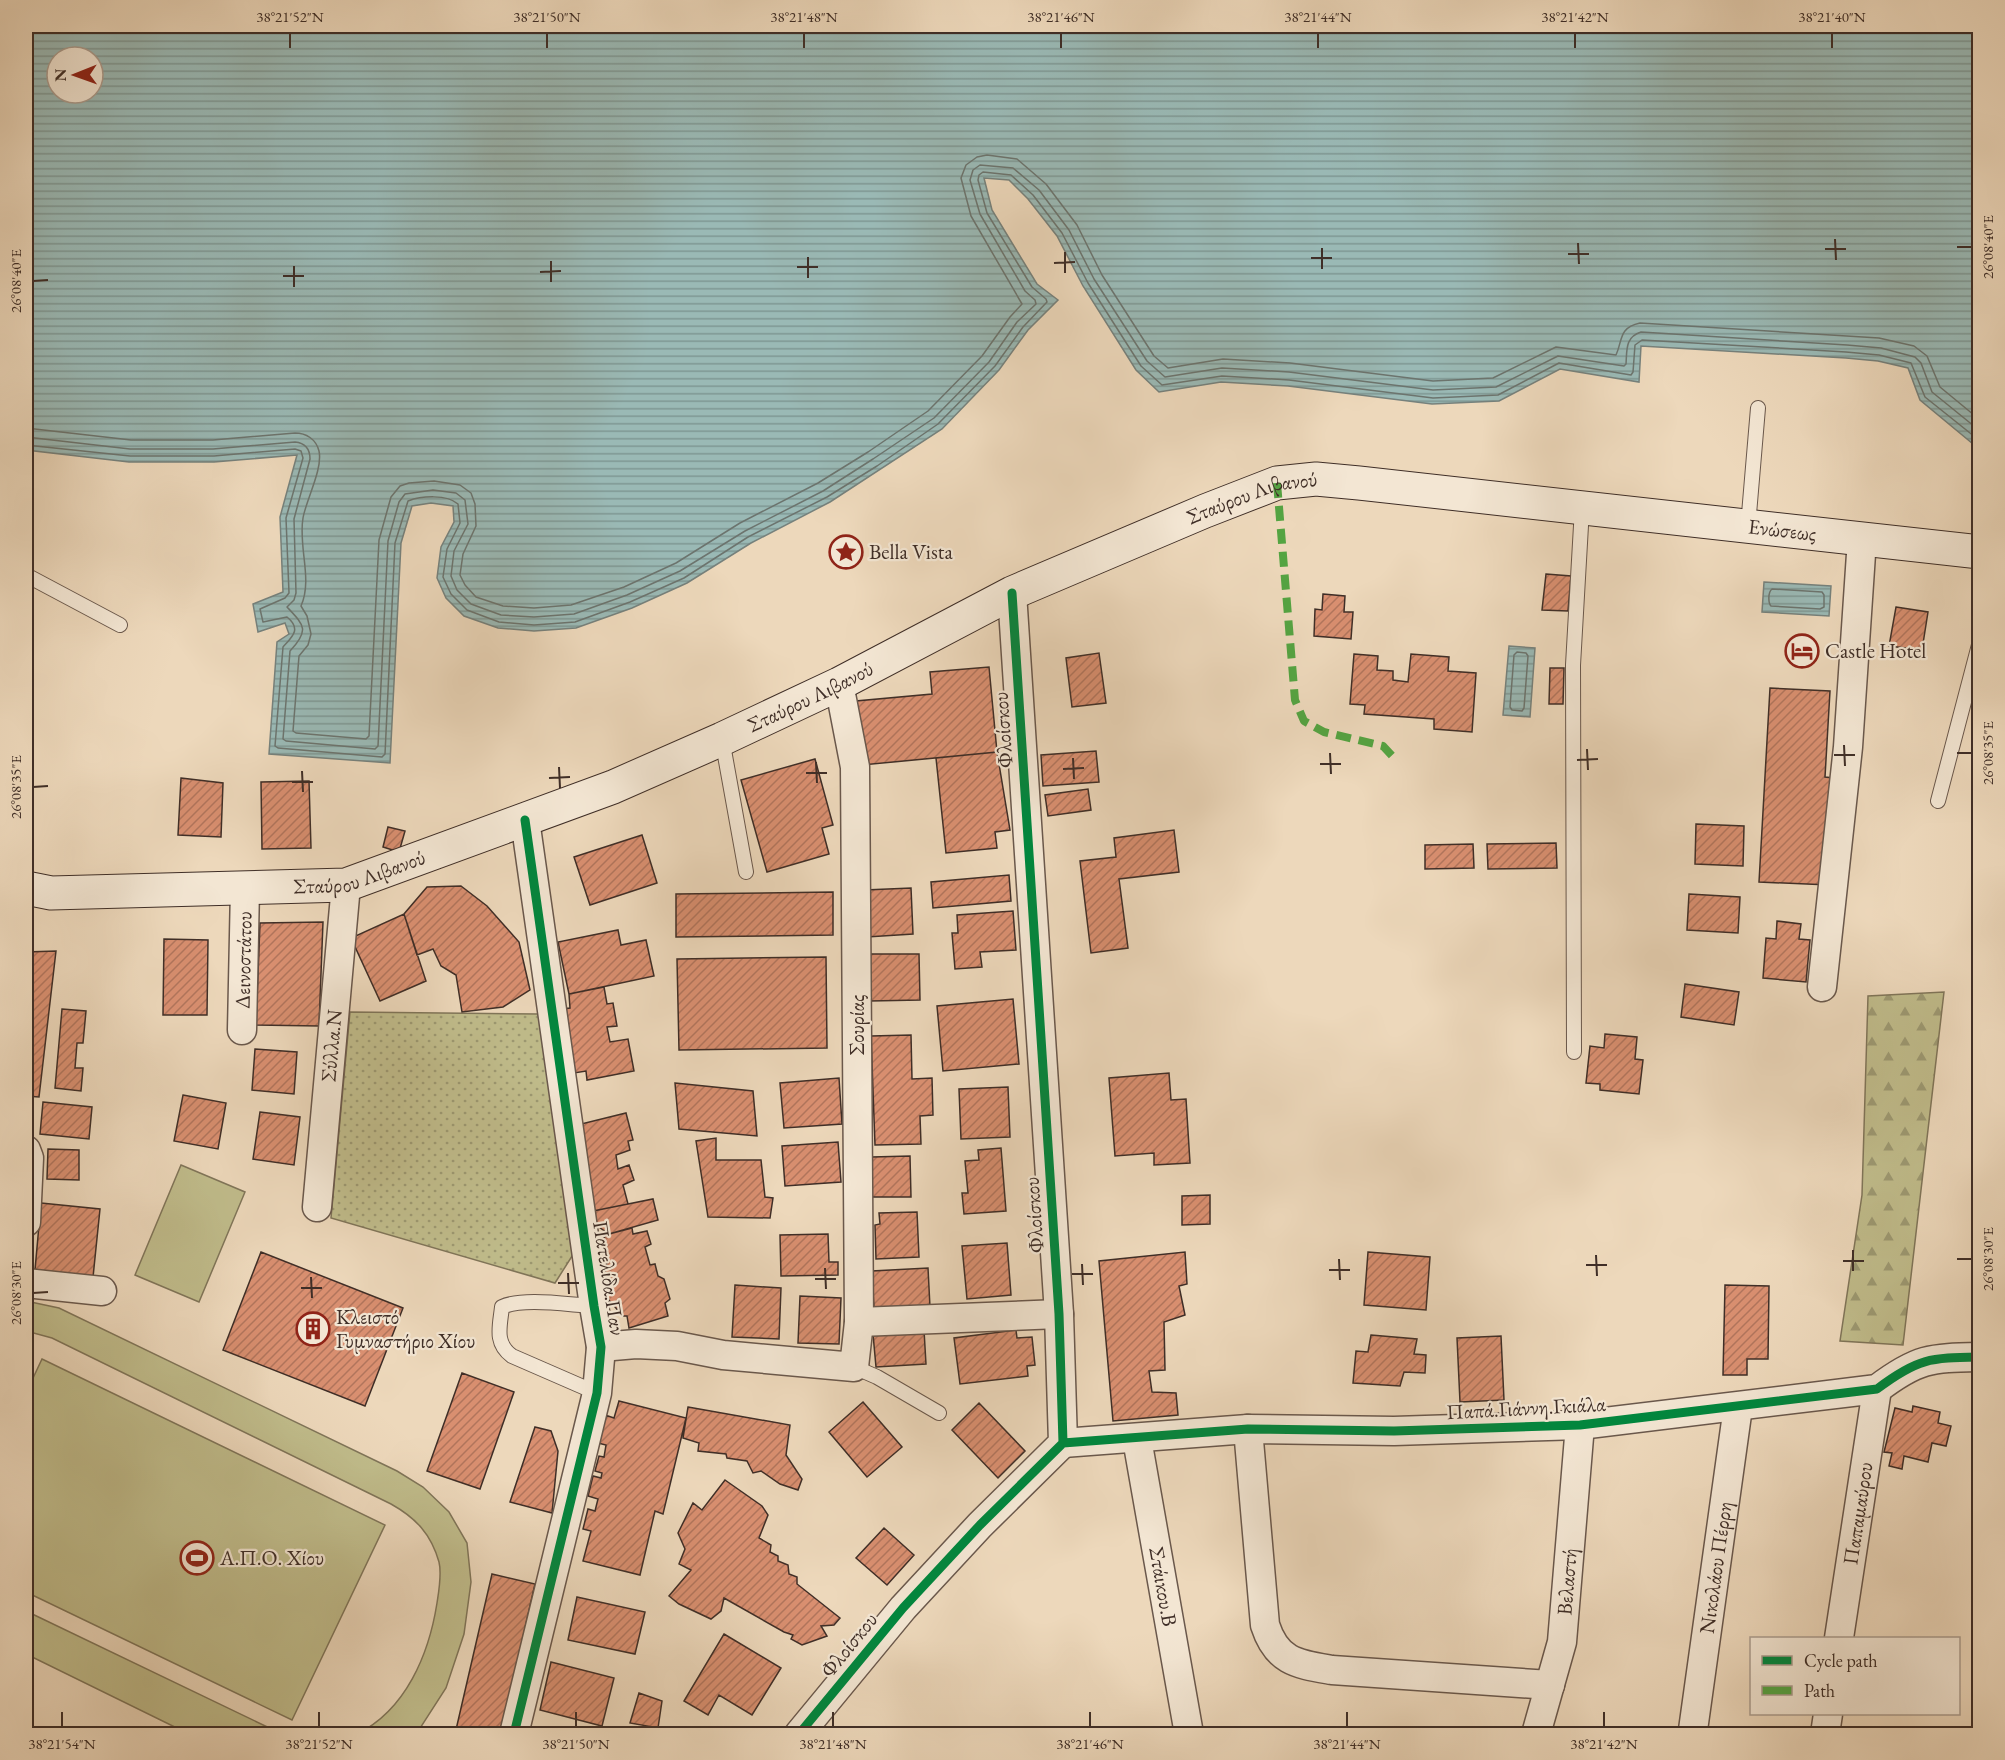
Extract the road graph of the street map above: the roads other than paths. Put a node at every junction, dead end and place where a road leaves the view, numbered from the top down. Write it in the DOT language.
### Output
graph roads {
  1 [pos="1758,408"];
  2 [pos="1582,508"];
  3 [pos="1748,526"];
  4 [pos="1862,539"];
  5 [pos="1980,552"];
  6 [pos="26,575"];
  7 [pos="1012,593"];
  8 [pos="120,625"];
  9 [pos="1980,641"];
  10 [pos="839,684"];
  11 [pos="722,739"];
  12 [pos="1938,801"];
  13 [pos="525,820"];
  14 [pos="746,872"];
  15 [pos="346,885"];
  16 [pos="26,888"];
  17 [pos="244,888"];
  18 [pos="1822,987"];
  19 [pos="242,1030"];
  20 [pos="1574,1052"];
  21 [pos="26,1150"];
  22 [pos="317,1207"];
  23 [pos="26,1222"];
  24 [pos="26,1283"];
  25 [pos="102,1291"];
  26 [pos="594,1306"];
  27 [pos="1059,1314"];
  28 [pos="859,1323"];
  29 [pos="602,1347"];
  30 [pos="1980,1357"];
  31 [pos="854,1367"];
  32 [pos="1877,1389"];
  33 [pos="597,1393"];
  34 [pos="1738,1407"];
  35 [pos="939,1413"];
  36 [pos="1580,1425"];
  37 [pos="1248,1429"];
  38 [pos="1137,1439"];
  39 [pos="1064,1443"];
  40 [pos="1839,1637"];
  41 [pos="1550,1685"];
  42 [pos="1828,1715"];
  43 [pos="1693,1730"];
  44 [pos="514,1734"];
  45 [pos="799,1734"];
  46 [pos="1189,1734"];
  47 [pos="1536,1734"];
  48 [pos="1825,1734"];
  1 -- 3 [label="lane"];
  2 -- 3 [label="main road, Ενώσεως"];
  2 -- 7 [label="main road, Σταύρου Λιβανού"];
  2 -- 20 [label="lane"];
  3 -- 4 [label="main road, Ενώσεως"];
  4 -- 5 [label="main road, Ενώσεως"];
  4 -- 18 [label="street"];
  6 -- 8 [label="lane"];
  7 -- 10 [label="main road, Σταύρου Λιβανού"];
  7 -- 27 [label="street, Φλοίσκου"];
  9 -- 12 [label="lane"];
  10 -- 11 [label="main road, Σταύρου Λιβανού"];
  10 -- 28 [label="street, Σουρίας"];
  11 -- 13 [label="main road, Σταύρου Λιβανού"];
  11 -- 14 [label="lane"];
  13 -- 15 [label="main road, Σταύρου Λιβανού"];
  13 -- 26 [label="street, Πατελίδα.Παν"];
  15 -- 17 [label="main road, Σταύρου Λιβανού"];
  15 -- 22 [label="street, Σύλλα.Ν"];
  16 -- 17 [label="main road, Σταύρου Λιβανού"];
  17 -- 19 [label="street, Δεινοστάτου"];
  21 -- 23 [label="street"];
  24 -- 25 [label="street"];
  26 -- 29 [label="street, Πατελίδα.Παν"];
  26 -- 33 [label="lane"];
  27 -- 28 [label="street"];
  27 -- 39 [label="street, Φλοίσκου"];
  28 -- 31 [label="street, Σουρίας"];
  29 -- 31 [label="street, Πατελίδα.Παν"];
  29 -- 33 [label="street, Πατελίδα.Παν"];
  30 -- 32 [label="street, Παπά.Γιάννη.Γκιάλα"];
  31 -- 35 [label="lane"];
  32 -- 34 [label="street, Παπά.Γιάννη.Γκιάλα"];
  32 -- 40 [label="street, Παπαμαύρου"];
  33 -- 44 [label="street, Πατελίδα.Παν"];
  34 -- 36 [label="street, Παπά.Γιάννη.Γκιάλα"];
  34 -- 43 [label="street, Νικολάου Πέρρη"];
  36 -- 37 [label="street, Παπά.Γιάννη.Γκιάλα"];
  36 -- 41 [label="street, Βελαστή"];
  37 -- 38 [label="street, Παπά.Γιάννη.Γκιάλα"];
  37 -- 41 [label="street"];
  38 -- 39 [label="street, Παπά.Γιάννη.Γκιάλα"];
  38 -- 46 [label="street, Στάικου.Β"];
  39 -- 45 [label="street, Φλοίσκου"];
  41 -- 47 [label="street, Βελαστή"];
  42 -- 48 [label="street"];
}
